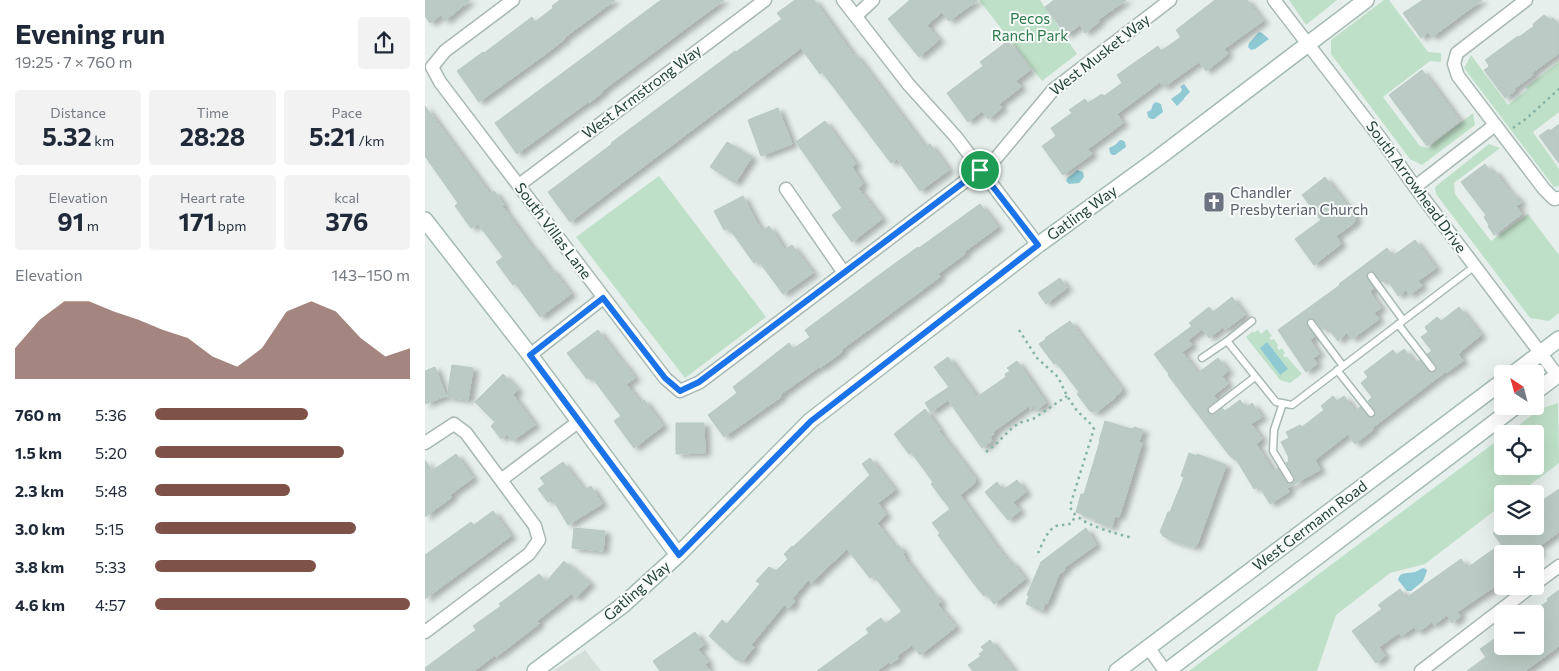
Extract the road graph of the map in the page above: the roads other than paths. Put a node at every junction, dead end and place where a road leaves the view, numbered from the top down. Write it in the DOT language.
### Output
graph roads {
  1 [pos="513,0"];
  2 [pos="765,0"];
  3 [pos="843,0"];
  4 [pos="873,0"];
  5 [pos="1170,0"];
  6 [pos="1274,0"];
  7 [pos="1365,0"];
  8 [pos="1527,0"];
  9 [pos="856,16"];
  10 [pos="1308,44"];
  11 [pos="1499,130"];
  12 [pos="980,170"];
  13 [pos="519,185"];
  14 [pos="1415,187"];
  15 [pos="786,189"];
  16 [pos="1556,198"];
  17 [pos="425,220"];
  18 [pos="1038,245"];
  19 [pos="1475,266"];
  20 [pos="845,273"];
  21 [pos="1371,276"];
  22 [pos="603,298"];
  23 [pos="1252,321"];
  24 [pos="1401,322"];
  25 [pos="1311,323"];
  26 [pos="1559,339"];
  27 [pos="1227,341"];
  28 [pos="1540,353"];
  29 [pos="530,355"];
  30 [pos="1202,358"];
  31 [pos="1525,365"];
  32 [pos="1340,368"];
  33 [pos="1431,368"];
  34 [pos="1558,376"];
  35 [pos="1255,377"];
  36 [pos="1544,386"];
  37 [pos="1494,388"];
  38 [pos="680,391"];
  39 [pos="1283,404"];
  40 [pos="1211,410"];
  41 [pos="1371,413"];
  42 [pos="1504,415"];
  43 [pos="578,422"];
  44 [pos="425,443"];
  45 [pos="1290,479"];
  46 [pos="501,480"];
  47 [pos="679,555"];
  48 [pos="1559,566"];
  49 [pos="1544,577"];
  50 [pos="1521,595"];
  51 [pos="425,632"];
  52 [pos="1148,647"];
  53 [pos="1126,668"];
  54 [pos="535,671"];
  55 [pos="1166,671"];
  56 [pos="1421,671"];
  1 -- 13 [label="street, South Villas Lane"];
  2 -- 13 [label="street, West Armstrong Way"];
  3 -- 9 [label="street"];
  4 -- 9 [label="street"];
  5 -- 12 [label="street, West Musket Way"];
  6 -- 10 [label="street, South Arrowhead Drive"];
  7 -- 10 [label="street, Gatling Way"];
  8 -- 11 [label="street"];
  9 -- 12 [label="street"];
  10 -- 14 [label="street, South Arrowhead Drive"];
  10 -- 18 [label="street, Gatling Way"];
  11 -- 14 [label="street"];
  11 -- 16 [label="street"];
  12 -- 18 [label="street"];
  12 -- 20 [label="street, West Musket Way"];
  13 -- 22 [label="street, South Villas Lane"];
  14 -- 19 [label="street, South Arrowhead Drive"];
  15 -- 20 [label="street"];
  17 -- 29 [label="street"];
  18 -- 47 [label="street, Gatling Way"];
  19 -- 24 [label="lane"];
  19 -- 28 [label="street, South Arrowhead Drive"];
  20 -- 38 [label="street, West Musket Way"];
  21 -- 24 [label="lane"];
  22 -- 29 [label="street"];
  22 -- 38 [label="street, South Villas Lane"];
  23 -- 27 [label="lane"];
  24 -- 32 [label="lane"];
  24 -- 33 [label="lane"];
  25 -- 32 [label="lane"];
  26 -- 28 [label="street"];
  27 -- 30 [label="lane"];
  27 -- 35 [label="lane"];
  28 -- 31 [label="street"];
  28 -- 34 [label="street, South Arrowhead Drive"];
  29 -- 43 [label="street"];
  32 -- 39 [label="lane"];
  32 -- 41 [label="lane"];
  34 -- 36 [label="street"];
  35 -- 39 [label="lane"];
  35 -- 40 [label="lane"];
  37 -- 52 [label="street, West Germann Road"];
  39 -- 45 [label="lane"];
  42 -- 55 [label="street, West Germann Road"];
  43 -- 46 [label="street"];
  43 -- 47 [label="street"];
  44 -- 46 [label="street"];
  46 -- 51 [label="street"];
  47 -- 54 [label="street, Gatling Way"];
  48 -- 49 [label="street"];
  50 -- 56 [label="street"];
  52 -- 53 [label="street, West Germann Road"];
  52 -- 55 [label="street"];
}
